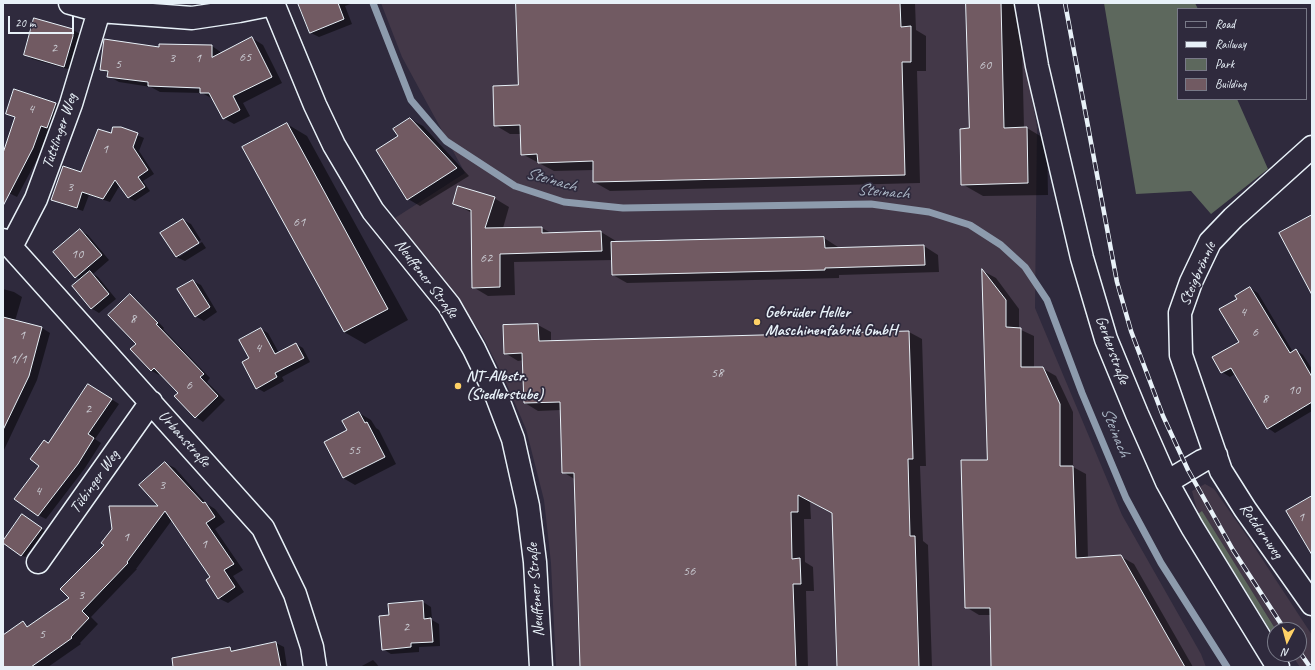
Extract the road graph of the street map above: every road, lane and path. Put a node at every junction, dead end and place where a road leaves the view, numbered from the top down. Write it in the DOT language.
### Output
graph roads {
  1 [pos="70,3"];
  2 [pos="273,3"];
  3 [pos="1026,3"];
  4 [pos="99,11"];
  5 [pos="1310,152"];
  6 [pos="6,245"];
  7 [pos="151,402"];
  8 [pos="1216,455"];
  9 [pos="1167,482"];
  10 [pos="38,562"];
  11 [pos="1312,604"];
  12 [pos="315,667"];
  13 [pos="541,667"];
  14 [pos="1278,667"];
  1 -- 4 [label="street"];
  2 -- 4 [label="street"];
  2 -- 13 [label="street, Neuffener Straße"];
  3 -- 9 [label="street, Gerberstraße"];
  4 -- 6 [label="street, Tuttlinger Weg"];
  5 -- 8 [label="street, Steigbrönnle"];
  6 -- 7 [label="street, Urbanstraße"];
  7 -- 10 [label="street, Tübinger Weg"];
  7 -- 12 [label="street, Urbanstraße"];
  8 -- 9 [label="street"];
  8 -- 11 [label="street, Rotdornweg"];
  9 -- 14 [label="street, Gerberstraße"];
}
